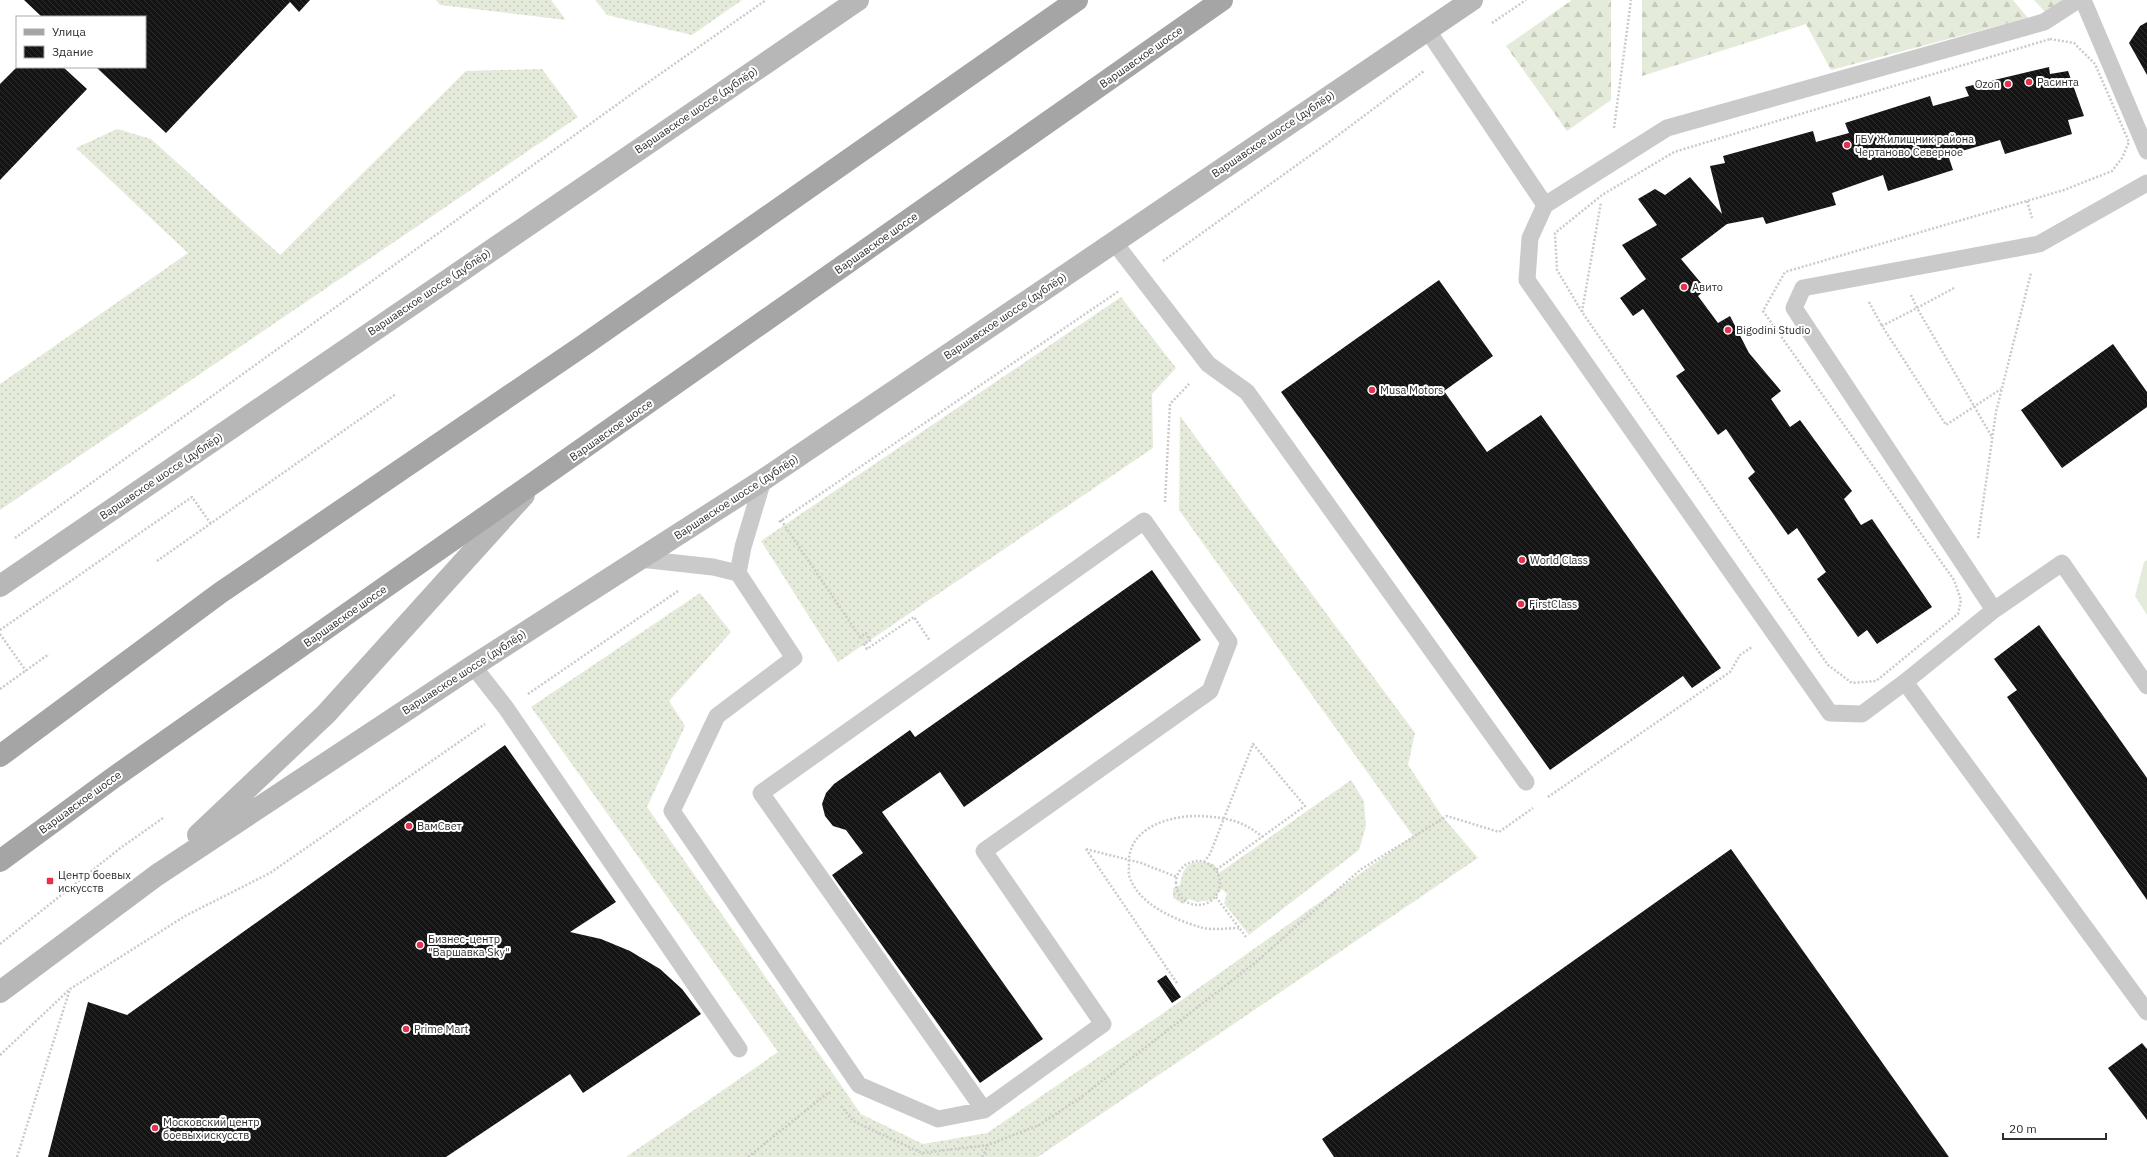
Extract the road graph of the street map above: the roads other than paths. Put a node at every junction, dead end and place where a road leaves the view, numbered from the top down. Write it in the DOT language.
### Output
graph roads {
  1 [pos="858,0"];
  2 [pos="1077,0"];
  3 [pos="1222,0"];
  4 [pos="1472,0"];
  5 [pos="2078,0"];
  6 [pos="2083,0"];
  7 [pos="1428,31"];
  8 [pos="2147,150"];
  9 [pos="2147,183"];
  10 [pos="1545,205"];
  11 [pos="1114,242"];
  12 [pos="763,480"];
  13 [pos="536,482"];
  14 [pos="640,559"];
  15 [pos="738,573"];
  16 [pos="0,586"];
  17 [pos="1994,610"];
  18 [pos="473,666"];
  19 [pos="1904,682"];
  20 [pos="2147,686"];
  21 [pos="0,756"];
  22 [pos="1526,782"];
  23 [pos="0,861"];
  24 [pos="157,875"];
  25 [pos="0,992"];
  26 [pos="2147,1012"];
  27 [pos="739,1049"];
  28 [pos="984,1110"];
  1 -- 16 [label="main road, Варшавское шоссе (дублёр)"];
  2 -- 21 [label="main road"];
  3 -- 13 [label="main road, Варшавское шоссе"];
  4 -- 7 [label="main road, Варшавское шоссе (дублёр)"];
  5 -- 10 [label="lane"];
  6 -- 8 [label="lane"];
  7 -- 10 [label="lane"];
  7 -- 11 [label="main road, Варшавское шоссе (дублёр)"];
  9 -- 17 [label="lane"];
  10 -- 19 [label="lane"];
  11 -- 12 [label="main road, Варшавское шоссе (дублёр)"];
  11 -- 22 [label="lane"];
  12 -- 14 [label="main road, Варшавское шоссе (дублёр)"];
  12 -- 15 [label="lane"];
  13 -- 23 [label="main road, Варшавское шоссе"];
  13 -- 24 [label="main road"];
  14 -- 15 [label="lane"];
  14 -- 18 [label="main road, Варшавское шоссе (дублёр)"];
  15 -- 28 [label="lane"];
  17 -- 19 [label="lane"];
  17 -- 20 [label="lane"];
  18 -- 24 [label="main road, Варшавское шоссе (дублёр)"];
  18 -- 27 [label="lane"];
  19 -- 26 [label="lane"];
  24 -- 25 [label="main road, Варшавское шоссе (дублёр)"];
  28 -- 28 [label="lane"];
}
